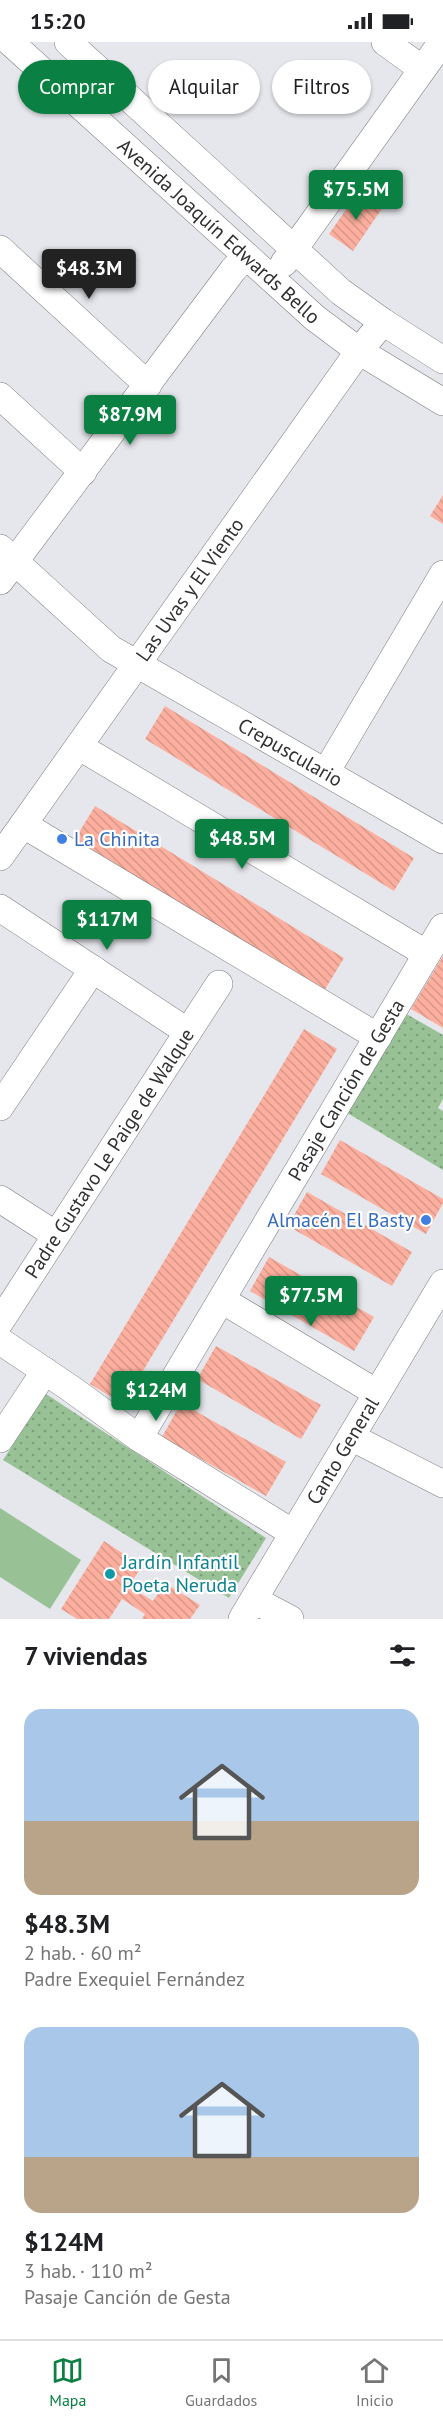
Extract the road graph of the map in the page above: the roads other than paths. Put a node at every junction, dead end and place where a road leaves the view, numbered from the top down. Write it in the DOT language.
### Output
graph roads {
  1 [pos="10,42"];
  2 [pos="68,42"];
  3 [pos="385,42"];
  4 [pos="442,42"];
  5 [pos="423,69"];
  6 [pos="0,249"];
  7 [pos="294,249"];
  8 [pos="246,256"];
  9 [pos="272,280"];
  10 [pos="383,322"];
  11 [pos="359,351"];
  12 [pos="443,360"];
  13 [pos="148,385"];
  14 [pos="0,396"];
  15 [pos="443,402"];
  16 [pos="83,472"];
  17 [pos="5,564"];
  18 [pos="443,574"];
  19 [pos="139,663"];
  20 [pos="80,747"];
  21 [pos="326,772"];
  22 [pos="24,825"];
  23 [pos="443,840"];
  24 [pos="0,857"];
  25 [pos="0,908"];
  26 [pos="443,927"];
  27 [pos="427,954"];
  28 [pos="93,969"];
  29 [pos="219,984"];
  30 [pos="188,1032"];
  31 [pos="378,1037"];
  32 [pos="0,1107"];
  33 [pos="0,1199"];
  34 [pos="56,1235"];
  35 [pos="443,1283"];
  36 [pos="222,1300"];
  37 [pos="0,1322"];
  38 [pos="0,1341"];
  39 [pos="45,1371"];
  40 [pos="377,1393"];
  41 [pos="351,1437"];
  42 [pos="139,1438"];
  43 [pos="0,1439"];
  44 [pos="443,1484"];
  45 [pos="293,1533"];
  46 [pos="248,1609"];
  47 [pos="290,1619"];
  1 -- 8 [label="street, Avenida Joaquín Edwards Bello"];
  2 -- 7 [label="street, Avenida Joaquín Edwards Bello"];
  3 -- 5 [label="street"];
  4 -- 5 [label="street"];
  5 -- 7 [label="street"];
  6 -- 13 [label="street"];
  7 -- 9 [label="street"];
  7 -- 10 [label="street, Avenida Joaquín Edwards Bello"];
  8 -- 9 [label="street, Avenida Joaquín Edwards Bello"];
  8 -- 13 [label="street"];
  9 -- 11 [label="street, Avenida Joaquín Edwards Bello"];
  10 -- 11 [label="street, Las Uvas y El Viento"];
  10 -- 12 [label="street, Avenida Joaquín Edwards Bello"];
  11 -- 15 [label="street, Avenida Joaquín Edwards Bello"];
  11 -- 19 [label="street, Las Uvas y El Viento"];
  13 -- 16 [label="street"];
  14 -- 16 [label="street"];
  16 -- 17 [label="street"];
  17 -- 19 [label="street, Crepusculario"];
  18 -- 21 [label="street"];
  19 -- 20 [label="street, Las Uvas y El Viento"];
  19 -- 21 [label="street, Crepusculario"];
  20 -- 22 [label="street, Las Uvas y El Viento"];
  20 -- 27 [label="street"];
  21 -- 23 [label="street, Crepusculario"];
  22 -- 24 [label="street, Las Uvas y El Viento"];
  22 -- 31 [label="street"];
  25 -- 28 [label="street"];
  26 -- 27 [label="street, Pasaje Canción de Gesta"];
  27 -- 31 [label="street, Pasaje Canción de Gesta"];
  28 -- 30 [label="street"];
  28 -- 32 [label="street"];
  29 -- 30 [label="street, Padre Gustavo Le Paige de Walque"];
  30 -- 34 [label="street, Padre Gustavo Le Paige de Walque"];
  31 -- 36 [label="street, Pasaje Canción de Gesta"];
  33 -- 34 [label="street"];
  34 -- 37 [label="street, Padre Gustavo Le Paige de Walque"];
  35 -- 40 [label="street, Canto General"];
  36 -- 40 [label="street"];
  36 -- 42 [label="street, Pasaje Canción de Gesta"];
  38 -- 39 [label="street"];
  39 -- 42 [label="street"];
  39 -- 43 [label="street"];
  40 -- 41 [label="street, Canto General"];
  41 -- 44 [label="street"];
  41 -- 45 [label="street, Canto General"];
  42 -- 45 [label="street"];
  45 -- 46 [label="street, Canto General"];
  46 -- 47 [label="street"];
}
